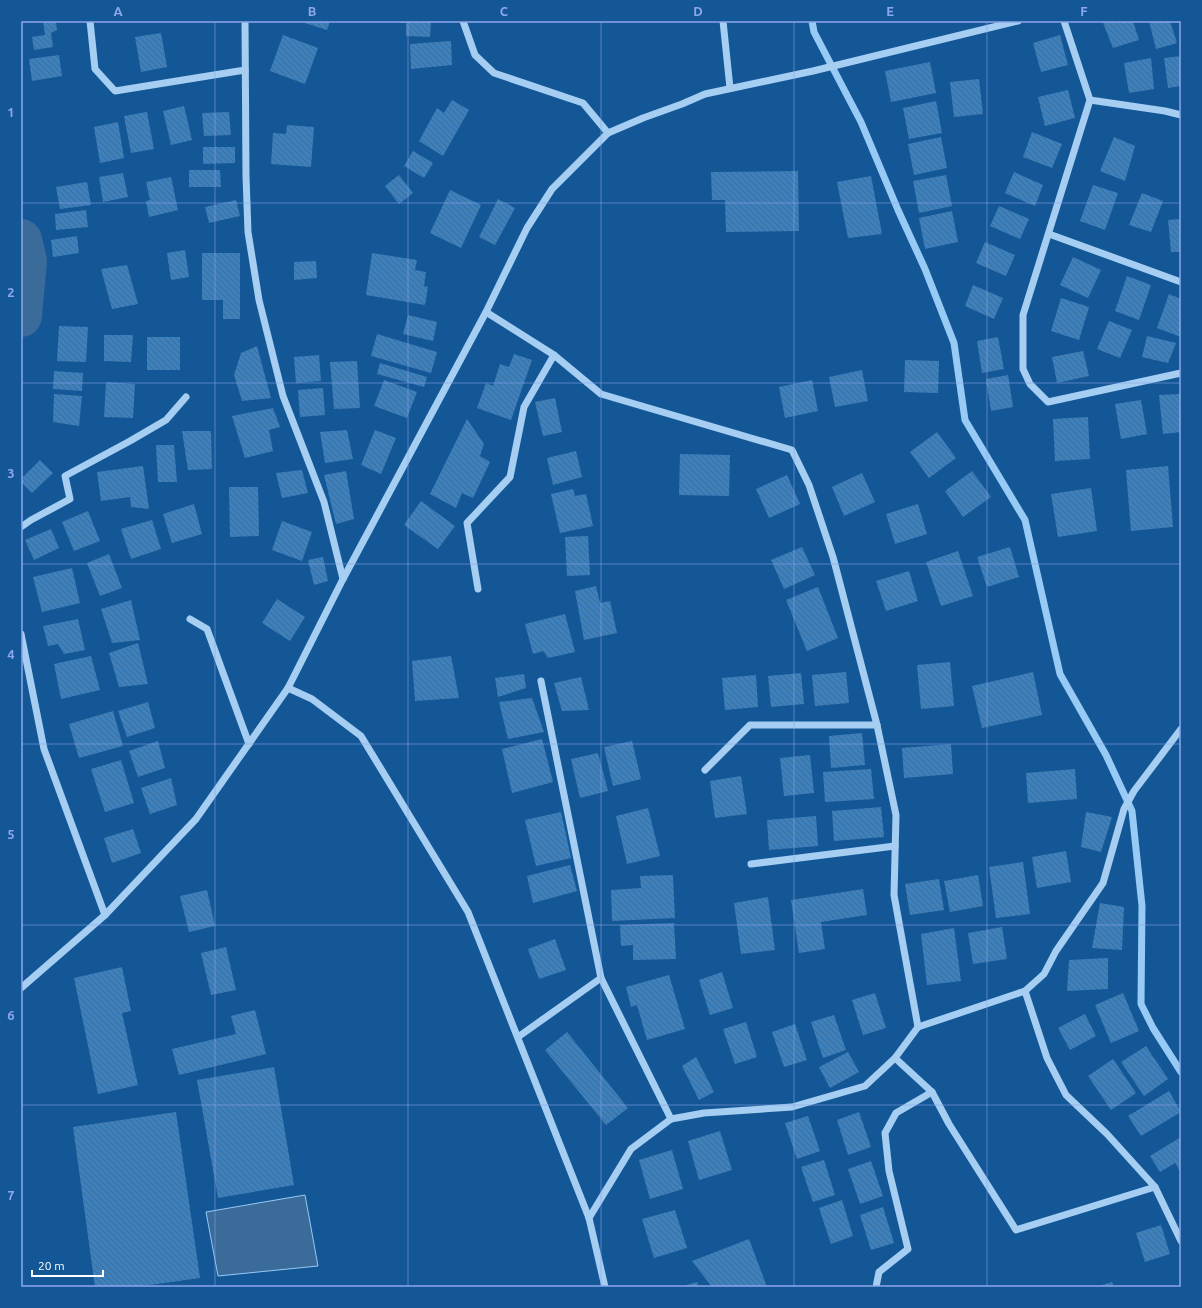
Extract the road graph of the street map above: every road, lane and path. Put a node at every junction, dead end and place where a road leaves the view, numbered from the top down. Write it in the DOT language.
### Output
graph roads {
  1 [pos="90,21"];
  2 [pos="245,21"];
  3 [pos="463,21"];
  4 [pos="723,21"];
  5 [pos="1018,21"];
  6 [pos="1064,21"];
  7 [pos="245,70"];
  8 [pos="730,88"];
  9 [pos="1090,100"];
  10 [pos="1181,115"];
  11 [pos="608,133"];
  12 [pos="1049,234"];
  13 [pos="1181,282"];
  14 [pos="486,312"];
  15 [pos="554,355"];
  16 [pos="1181,372"];
  17 [pos="186,397"];
  18 [pos="21,527"];
  19 [pos="343,579"];
  20 [pos="478,589"];
  21 [pos="190,619"];
  22 [pos="21,634"];
  23 [pos="541,682"];
  24 [pos="288,688"];
  25 [pos="877,725"];
  26 [pos="1181,728"];
  27 [pos="249,744"];
  28 [pos="705,770"];
  29 [pos="895,846"];
  30 [pos="751,864"];
  31 [pos="105,915"];
  32 [pos="601,978"];
  33 [pos="21,988"];
  34 [pos="1025,991"];
  35 [pos="918,1027"];
  36 [pos="518,1037"];
  37 [pos="895,1058"];
  38 [pos="932,1092"];
  39 [pos="671,1119"];
  40 [pos="1155,1187"];
  41 [pos="589,1218"];
  42 [pos="1181,1241"];
  43 [pos="605,1287"];
  44 [pos="876,1287"];
  1 -- 7 [label="street"];
  2 -- 7 [label="street"];
  3 -- 11 [label="street"];
  4 -- 8 [label="street"];
  5 -- 8 [label="street"];
  6 -- 9 [label="street"];
  7 -- 19 [label="street"];
  8 -- 11 [label="street"];
  9 -- 10 [label="street"];
  9 -- 12 [label="street"];
  11 -- 14 [label="street"];
  12 -- 13 [label="street"];
  12 -- 16 [label="street"];
  14 -- 15 [label="street"];
  14 -- 19 [label="street"];
  15 -- 20 [label="street"];
  15 -- 25 [label="street"];
  17 -- 18 [label="street"];
  19 -- 24 [label="street"];
  21 -- 27 [label="street"];
  22 -- 31 [label="street"];
  23 -- 32 [label="street"];
  24 -- 27 [label="street"];
  24 -- 36 [label="street"];
  25 -- 28 [label="street"];
  25 -- 29 [label="street"];
  26 -- 34 [label="street"];
  27 -- 31 [label="street"];
  29 -- 30 [label="street"];
  29 -- 35 [label="street"];
  31 -- 33 [label="street"];
  32 -- 36 [label="street"];
  32 -- 39 [label="street"];
  34 -- 35 [label="street"];
  34 -- 40 [label="street"];
  35 -- 37 [label="street"];
  36 -- 41 [label="street"];
  37 -- 38 [label="street"];
  37 -- 39 [label="street"];
  38 -- 40 [label="street"];
  38 -- 44 [label="street"];
  39 -- 41 [label="street"];
  40 -- 42 [label="street"];
  41 -- 43 [label="street"];
}
